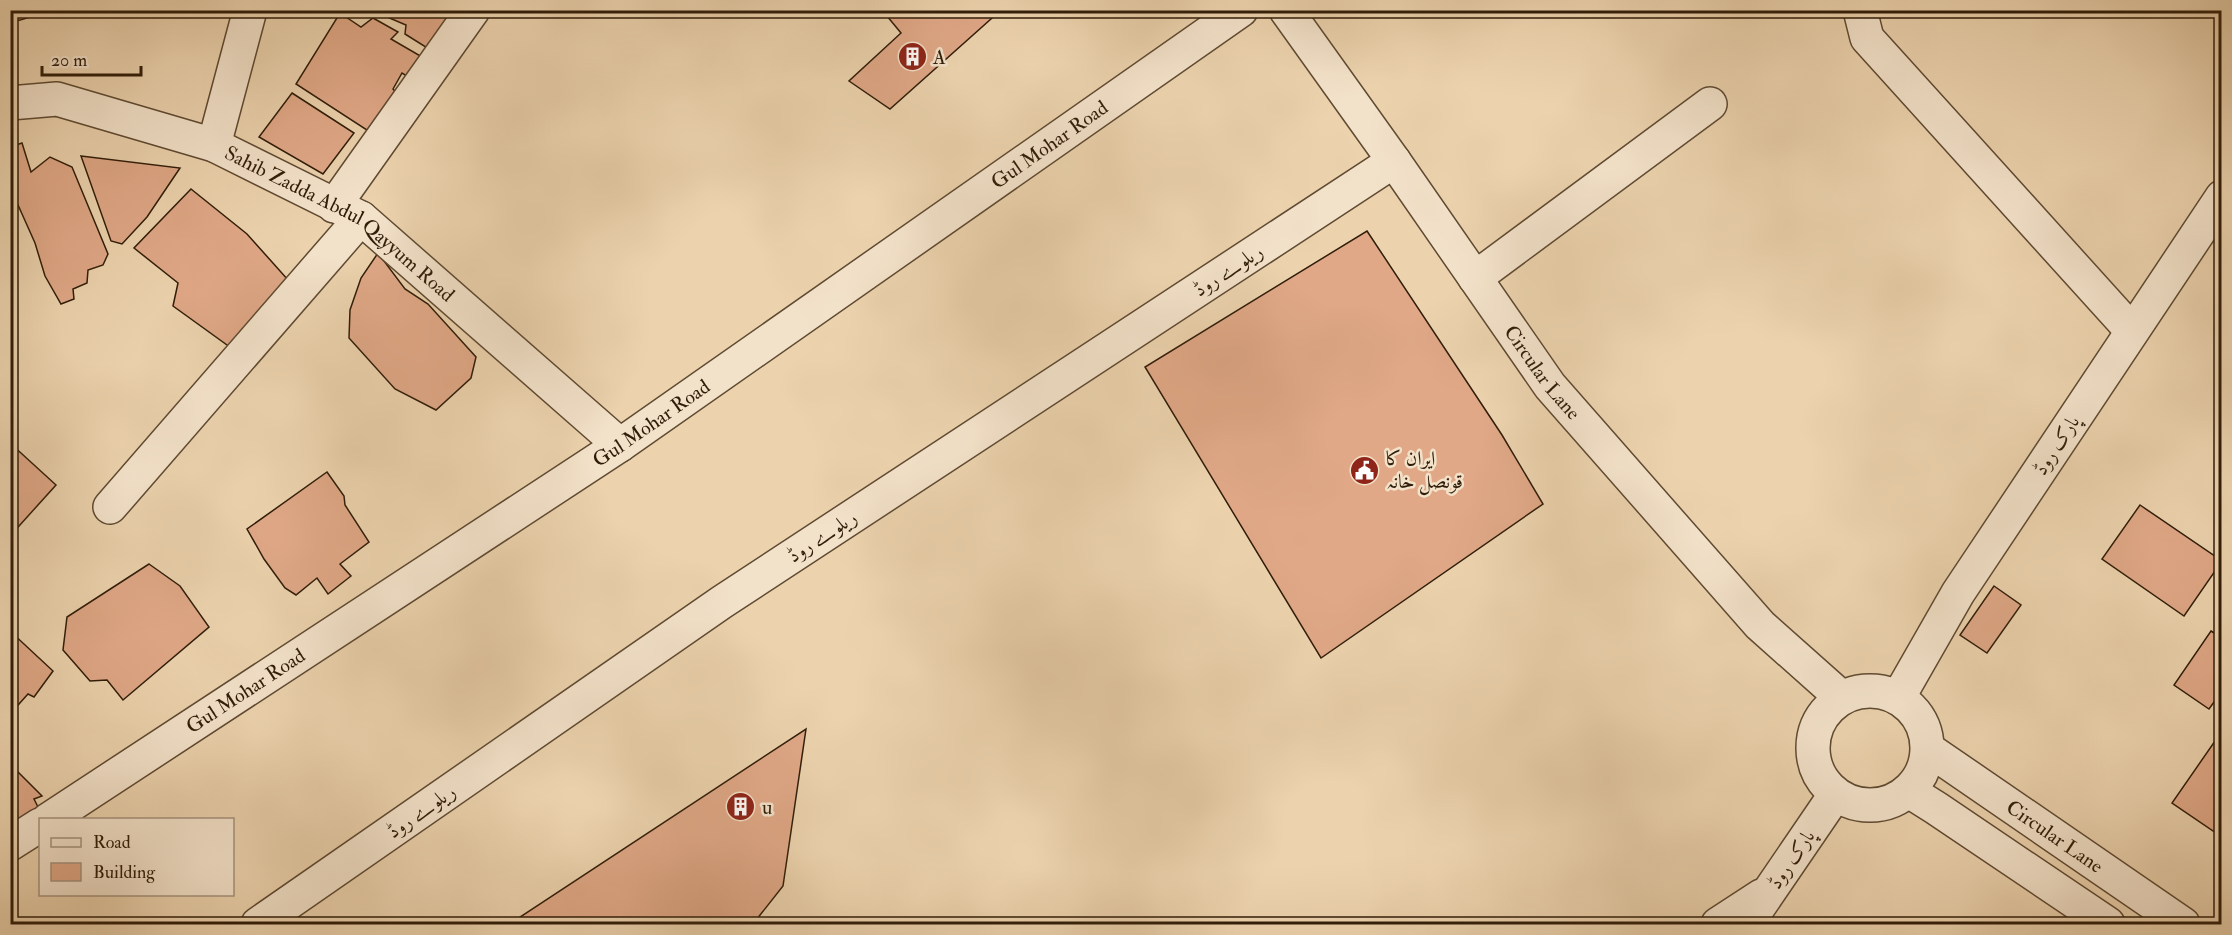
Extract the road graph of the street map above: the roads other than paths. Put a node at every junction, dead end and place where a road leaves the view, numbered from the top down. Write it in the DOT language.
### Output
graph roads {
  1 [pos="250,10"];
  2 [pos="473,10"];
  3 [pos="1241,10"];
  4 [pos="1286,10"];
  5 [pos="1860,10"];
  6 [pos="10,103"];
  7 [pos="1710,104"];
  8 [pos="214,145"];
  9 [pos="1395,161"];
  10 [pos="2222,196"];
  11 [pos="347,212"];
  12 [pos="1475,278"];
  13 [pos="2132,331"];
  14 [pos="620,445"];
  15 [pos="110,507"];
  16 [pos="1842,698"];
  17 [pos="1898,698"];
  18 [pos="1928,749"];
  19 [pos="1909,791"];
  20 [pos="1835,795"];
  21 [pos="50,818"];
  22 [pos="39,826"];
  23 [pos="10,844"];
  24 [pos="1770,890"];
  25 [pos="258,924"];
  26 [pos="1718,924"];
  27 [pos="1747,924"];
  28 [pos="2108,924"];
  29 [pos="2183,924"];
  1 -- 8 [label="street"];
  2 -- 11 [label="street"];
  3 -- 14 [label="street, Gul Mohar Road"];
  4 -- 9 [label="street, Circular Lane"];
  5 -- 13 [label="street"];
  6 -- 8 [label="street, Sahib Zadda Abdul Qayyum Road"];
  7 -- 12 [label="street"];
  8 -- 11 [label="street, Sahib Zadda Abdul Qayyum Road"];
  9 -- 12 [label="street, Circular Lane"];
  9 -- 25 [label="street, ریلوے روڈ"];
  10 -- 13 [label="street, پارک روڈ"];
  11 -- 14 [label="street, Sahib Zadda Abdul Qayyum Road"];
  11 -- 15 [label="street"];
  12 -- 16 [label="street, Circular Lane"];
  13 -- 17 [label="street, پارک روڈ"];
  14 -- 21 [label="street, Gul Mohar Road"];
  16 -- 17 [label="street"];
  16 -- 20 [label="street"];
  17 -- 18 [label="street"];
  18 -- 19 [label="street"];
  18 -- 29 [label="street, Circular Lane"];
  19 -- 20 [label="street"];
  19 -- 28 [label="street"];
  20 -- 24 [label="street, پارک روڈ"];
  22 -- 23 [label="street"];
  24 -- 26 [label="street"];
  24 -- 27 [label="street, پارک روڈ"];
}
